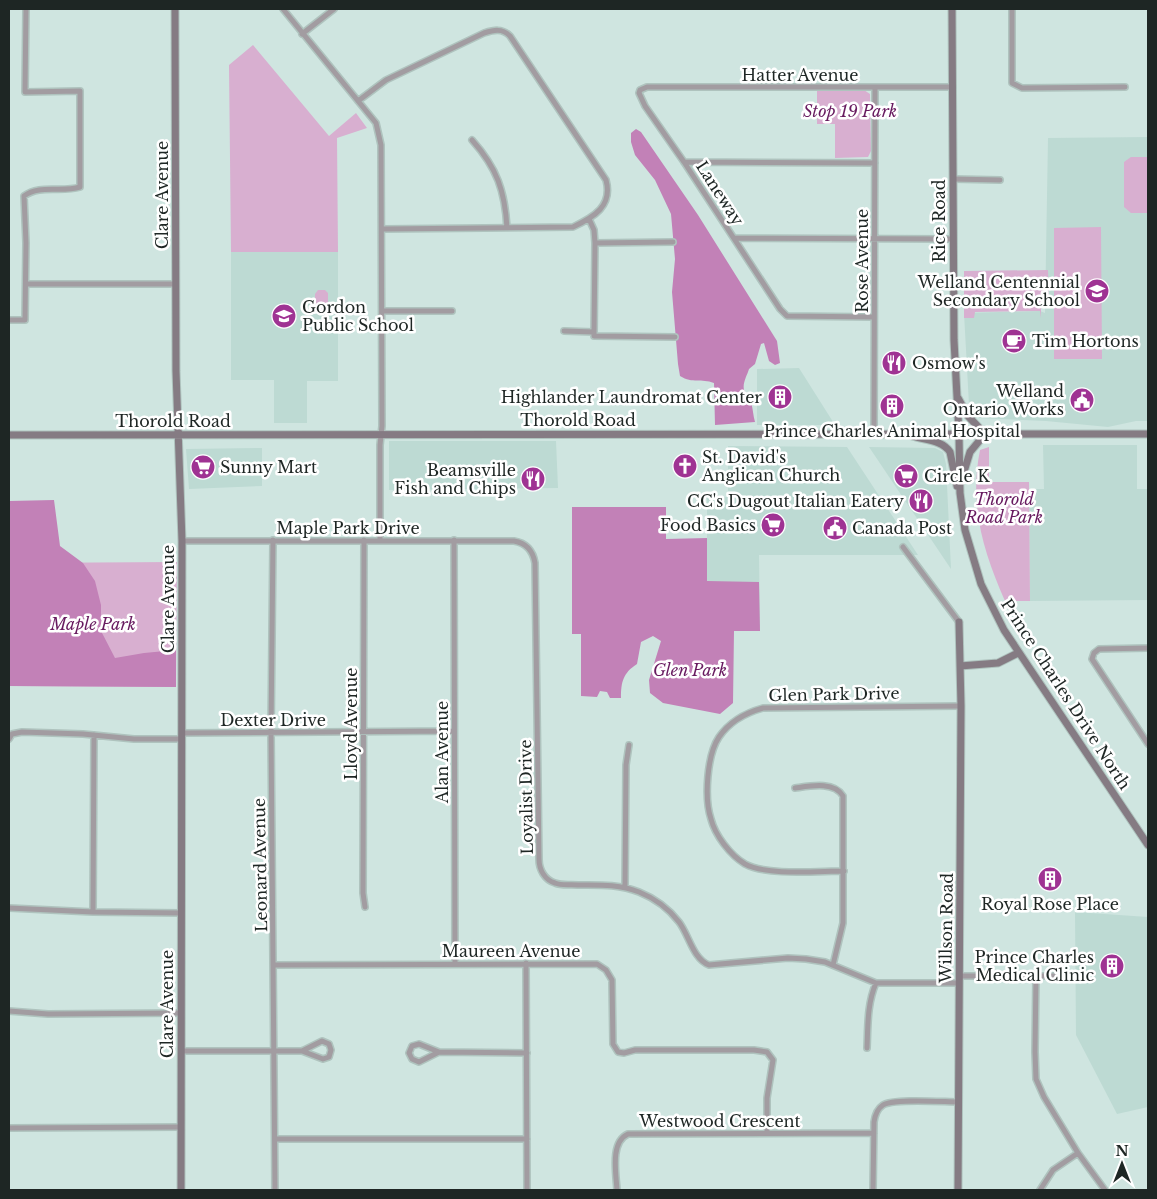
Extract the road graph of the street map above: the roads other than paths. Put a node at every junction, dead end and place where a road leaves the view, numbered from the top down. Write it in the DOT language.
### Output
graph roads {
  1 [pos="26,9"];
  2 [pos="174,9"];
  3 [pos="282,9"];
  4 [pos="334,9"];
  5 [pos="952,9"];
  6 [pos="1012,9"];
  7 [pos="302,34"];
  8 [pos="647,87"];
  9 [pos="953,87"];
  10 [pos="1125,87"];
  11 [pos="875,88"];
  12 [pos="358,101"];
  13 [pos="472,140"];
  14 [pos="684,162"];
  15 [pos="875,163"];
  16 [pos="953,180"];
  17 [pos="1000,180"];
  18 [pos="589,219"];
  19 [pos="506,228"];
  20 [pos="383,229"];
  21 [pos="734,238"];
  22 [pos="953,239"];
  23 [pos="873,240"];
  24 [pos="595,242"];
  25 [pos="673,242"];
  26 [pos="26,284"];
  27 [pos="175,284"];
  28 [pos="382,311"];
  29 [pos="452,311"];
  30 [pos="874,317"];
  31 [pos="9,320"];
  32 [pos="564,332"];
  33 [pos="594,332"];
  34 [pos="675,337"];
  35 [pos="957,396"];
  36 [pos="179,434"];
  37 [pos="381,434"];
  38 [pos="874,434"];
  39 [pos="906,434"];
  40 [pos="959,434"];
  41 [pos="989,434"];
  42 [pos="1148,434"];
  43 [pos="9,435"];
  44 [pos="960,493"];
  45 [pos="273,540"];
  46 [pos="364,540"];
  47 [pos="380,540"];
  48 [pos="454,540"];
  49 [pos="182,541"];
  50 [pos="514,541"];
  51 [pos="903,547"];
  52 [pos="959,622"];
  53 [pos="1148,648"];
  54 [pos="1018,653"];
  55 [pos="960,666"];
  56 [pos="961,706"];
  57 [pos="454,731"];
  58 [pos="271,732"];
  59 [pos="364,732"];
  60 [pos="94,735"];
  61 [pos="182,736"];
  62 [pos="9,739"];
  63 [pos="1148,744"];
  64 [pos="629,745"];
  65 [pos="795,788"];
  66 [pos="1148,845"];
  67 [pos="844,871"];
  68 [pos="625,887"];
  69 [pos="364,906"];
  70 [pos="9,908"];
  71 [pos="93,912"];
  72 [pos="181,913"];
  73 [pos="526,963"];
  74 [pos="455,964"];
  75 [pos="274,965"];
  76 [pos="834,965"];
  77 [pos="1036,976"];
  78 [pos="1073,976"];
  79 [pos="959,980"];
  80 [pos="876,983"];
  81 [pos="9,1011"];
  82 [pos="180,1012"];
  83 [pos="867,1048"];
  84 [pos="181,1051"];
  85 [pos="274,1051"];
  86 [pos="302,1051"];
  87 [pos="439,1052"];
  88 [pos="527,1053"];
  89 [pos="959,1102"];
  90 [pos="181,1127"];
  91 [pos="9,1128"];
  92 [pos="767,1133"];
  93 [pos="874,1134"];
  94 [pos="275,1138"];
  95 [pos="527,1140"];
  96 [pos="1078,1153"];
  97 [pos="181,1190"];
  98 [pos="275,1190"];
  99 [pos="526,1190"];
  100 [pos="616,1190"];
  101 [pos="873,1190"];
  102 [pos="958,1190"];
  103 [pos="1040,1190"];
  104 [pos="1105,1190"];
  1 -- 26 [label="street"];
  2 -- 27 [label="street, Clare Avenue"];
  3 -- 7 [label="street"];
  4 -- 7 [label="street"];
  5 -- 9 [label="street, Rice Road"];
  6 -- 10 [label="street"];
  7 -- 12 [label="street"];
  8 -- 11 [label="street, Hatter Avenue"];
  8 -- 14 [label="street, Laneway"];
  9 -- 11 [label="street, Hatter Avenue"];
  9 -- 16 [label="street, Rice Road"];
  11 -- 15 [label="street, Rose Avenue"];
  12 -- 18 [label="street"];
  12 -- 20 [label="street"];
  13 -- 19 [label="street"];
  14 -- 15 [label="street"];
  14 -- 21 [label="street, Laneway"];
  15 -- 23 [label="street, Rose Avenue"];
  16 -- 17 [label="street"];
  16 -- 22 [label="street, Rice Road"];
  18 -- 19 [label="street"];
  18 -- 24 [label="street"];
  19 -- 20 [label="street"];
  20 -- 28 [label="street"];
  21 -- 23 [label="street"];
  21 -- 30 [label="street, Laneway"];
  22 -- 23 [label="street"];
  22 -- 35 [label="street, Rice Road"];
  23 -- 30 [label="street, Rose Avenue"];
  24 -- 25 [label="street"];
  24 -- 33 [label="street"];
  26 -- 27 [label="street"];
  26 -- 31 [label="street"];
  27 -- 36 [label="street, Clare Avenue"];
  28 -- 29 [label="street"];
  28 -- 37 [label="street"];
  30 -- 38 [label="street, Rose Avenue"];
  32 -- 33 [label="street"];
  33 -- 34 [label="street"];
  35 -- 40 [label="street, Rice Road"];
  35 -- 41 [label="street"];
  36 -- 37 [label="street, Thorold Road"];
  36 -- 43 [label="street, Thorold Road"];
  36 -- 49 [label="street, Clare Avenue"];
  37 -- 38 [label="street, Thorold Road"];
  37 -- 47 [label="street"];
  38 -- 39 [label="street, Thorold Road"];
  39 -- 40 [label="street, Thorold Road"];
  39 -- 44 [label="street"];
  40 -- 41 [label="street, Thorold Road"];
  40 -- 44 [label="street, Prince Charles Drive North"];
  41 -- 42 [label="street, Thorold Road"];
  41 -- 44 [label="street"];
  44 -- 54 [label="street, Prince Charles Drive North"];
  45 -- 46 [label="street, Maple Park Drive"];
  45 -- 49 [label="street, Maple Park Drive"];
  45 -- 58 [label="street, Leonard Avenue"];
  46 -- 47 [label="street, Maple Park Drive"];
  46 -- 59 [label="street, Lloyd Avenue"];
  47 -- 48 [label="street, Maple Park Drive"];
  48 -- 50 [label="street, Maple Park Drive"];
  48 -- 57 [label="street, Alan Avenue"];
  49 -- 61 [label="street, Clare Avenue"];
  50 -- 68 [label="street, Loyalist Drive"];
  51 -- 52 [label="street"];
  52 -- 55 [label="street, Willson Road"];
  53 -- 63 [label="street"];
  54 -- 55 [label="street"];
  54 -- 66 [label="street, Prince Charles Drive North"];
  55 -- 56 [label="street, Willson Road"];
  56 -- 67 [label="street, Glen Park Drive"];
  56 -- 79 [label="street, Willson Road"];
  57 -- 59 [label="street, Dexter Drive"];
  57 -- 74 [label="street, Alan Avenue"];
  58 -- 59 [label="street, Dexter Drive"];
  58 -- 61 [label="street, Dexter Drive"];
  58 -- 75 [label="street, Leonard Avenue"];
  59 -- 69 [label="street, Lloyd Avenue"];
  60 -- 61 [label="street, Dexter Drive"];
  60 -- 62 [label="street, Dexter Drive"];
  60 -- 71 [label="street"];
  61 -- 72 [label="street, Clare Avenue"];
  64 -- 68 [label="street"];
  65 -- 67 [label="street"];
  67 -- 76 [label="street"];
  68 -- 76 [label="street, Loyalist Drive"];
  70 -- 71 [label="street"];
  71 -- 72 [label="street"];
  72 -- 82 [label="street, Clare Avenue"];
  73 -- 74 [label="street, Maureen Avenue"];
  73 -- 88 [label="street"];
  73 -- 92 [label="street, Maureen Avenue"];
  74 -- 75 [label="street, Maureen Avenue"];
  75 -- 85 [label="street, Leonard Avenue"];
  76 -- 80 [label="street, Loyalist Drive"];
  77 -- 78 [label="street, Loyalist Drive"];
  77 -- 79 [label="street, Loyalist Drive"];
  77 -- 96 [label="street"];
  79 -- 80 [label="street, Loyalist Drive"];
  79 -- 89 [label="street, Willson Road"];
  80 -- 83 [label="street"];
  81 -- 82 [label="street"];
  82 -- 84 [label="street, Clare Avenue"];
  84 -- 85 [label="street"];
  84 -- 90 [label="street, Clare Avenue"];
  85 -- 86 [label="street"];
  85 -- 94 [label="street, Leonard Avenue"];
  86 -- 86 [label="street"];
  87 -- 87 [label="street"];
  87 -- 88 [label="street"];
  88 -- 95 [label="street"];
  89 -- 93 [label="street"];
  89 -- 102 [label="street, Willson Road"];
  90 -- 91 [label="street"];
  90 -- 97 [label="street, Clare Avenue"];
  92 -- 93 [label="street, Westwood Crescent"];
  92 -- 100 [label="street, Westwood Crescent"];
  93 -- 101 [label="street"];
  94 -- 95 [label="street"];
  94 -- 98 [label="street, Leonard Avenue"];
  95 -- 99 [label="street"];
  96 -- 103 [label="street"];
  96 -- 104 [label="street"];
}
